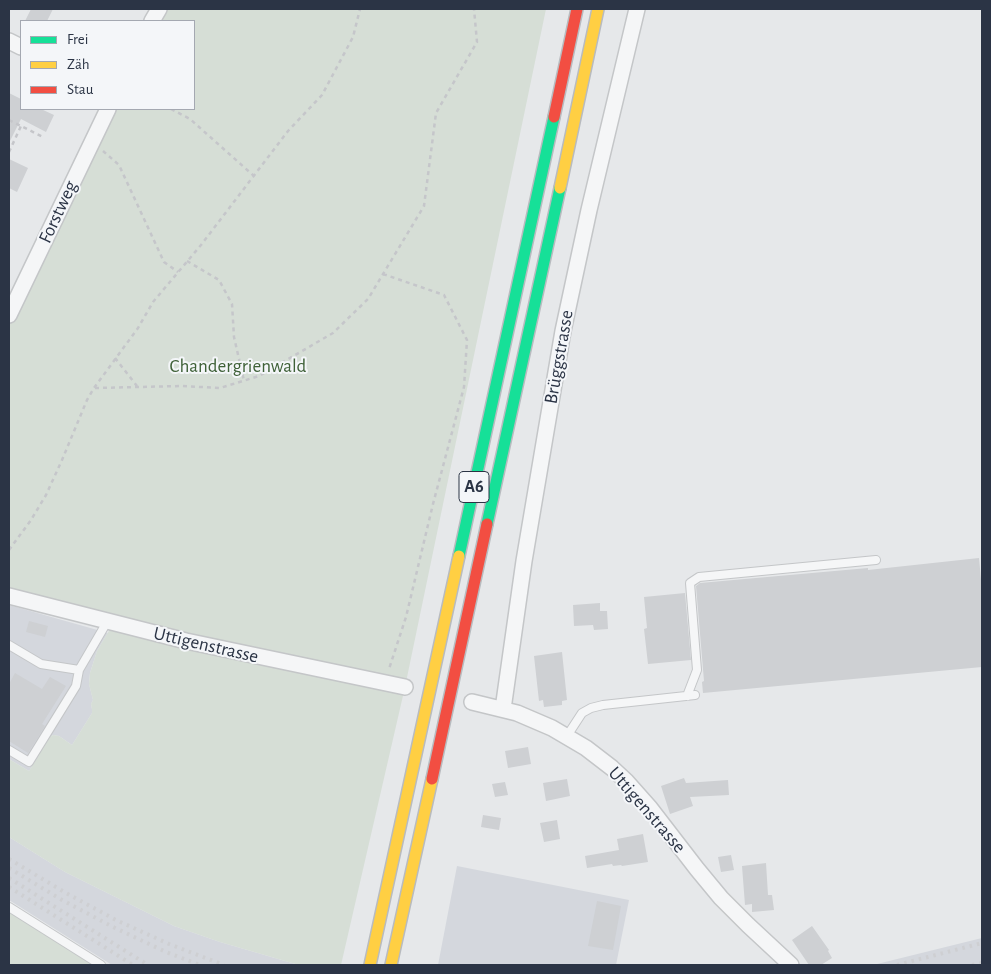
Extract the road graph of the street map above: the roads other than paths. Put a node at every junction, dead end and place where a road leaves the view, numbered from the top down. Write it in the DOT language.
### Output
graph roads {
  1 [pos="577,9"];
  2 [pos="598,9"];
  3 [pos="637,9"];
  4 [pos="108,110"];
  5 [pos="9,315"];
  6 [pos="876,560"];
  7 [pos="9,596"];
  8 [pos="108,622"];
  9 [pos="9,646"];
  10 [pos="79,670"];
  11 [pos="405,687"];
  12 [pos="472,702"];
  13 [pos="503,709"];
  14 [pos="567,736"];
  15 [pos="9,750"];
  16 [pos="9,907"];
  17 [pos="787,964"];
  18 [pos="101,965"];
  19 [pos="370,965"];
  20 [pos="391,965"];
  1 -- 19 [label="highway, A6"];
  2 -- 20 [label="highway, A6"];
  3 -- 13 [label="street, Brüggstrasse"];
  4 -- 5 [label="street, Forstweg"];
  6 -- 14 [label="lane"];
  7 -- 8 [label="street, Uttigenstrasse"];
  8 -- 10 [label="lane"];
  8 -- 11 [label="street, Uttigenstrasse"];
  9 -- 10 [label="lane"];
  10 -- 15 [label="lane"];
  12 -- 13 [label="street, Uttigenstrasse"];
  13 -- 14 [label="street, Uttigenstrasse"];
  14 -- 17 [label="street, Uttigenstrasse"];
  16 -- 18 [label="lane"];
}
